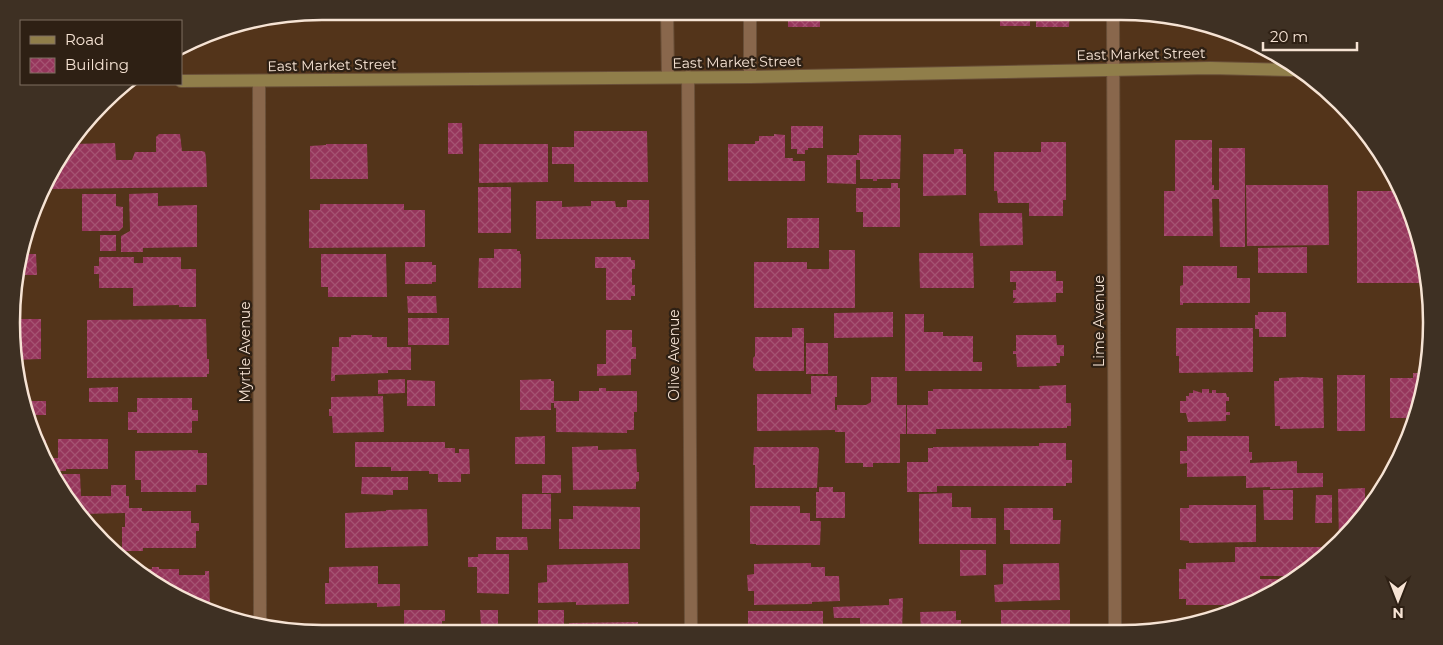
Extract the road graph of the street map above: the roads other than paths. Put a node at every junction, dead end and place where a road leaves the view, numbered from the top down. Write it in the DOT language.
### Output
graph roads {
  1 [pos="667,20"];
  2 [pos="750,20"];
  3 [pos="1113,20"];
  4 [pos="1113,70"];
  5 [pos="1287,70"];
  6 [pos="668,77"];
  7 [pos="688,77"];
  8 [pos="750,77"];
  9 [pos="182,81"];
  10 [pos="259,82"];
  11 [pos="260,618"];
  12 [pos="691,625"];
  13 [pos="1115,625"];
  1 -- 6 [label="street"];
  2 -- 8 [label="street"];
  3 -- 4 [label="street, Lime Avenue"];
  4 -- 5 [label="street, East Market Street"];
  4 -- 8 [label="street, East Market Street"];
  4 -- 13 [label="street, Lime Avenue"];
  6 -- 7 [label="street, East Market Street"];
  6 -- 10 [label="street, East Market Street"];
  7 -- 8 [label="street, East Market Street"];
  7 -- 12 [label="street, Olive Avenue"];
  9 -- 10 [label="street, East Market Street"];
  10 -- 11 [label="street, Myrtle Avenue"];
}
